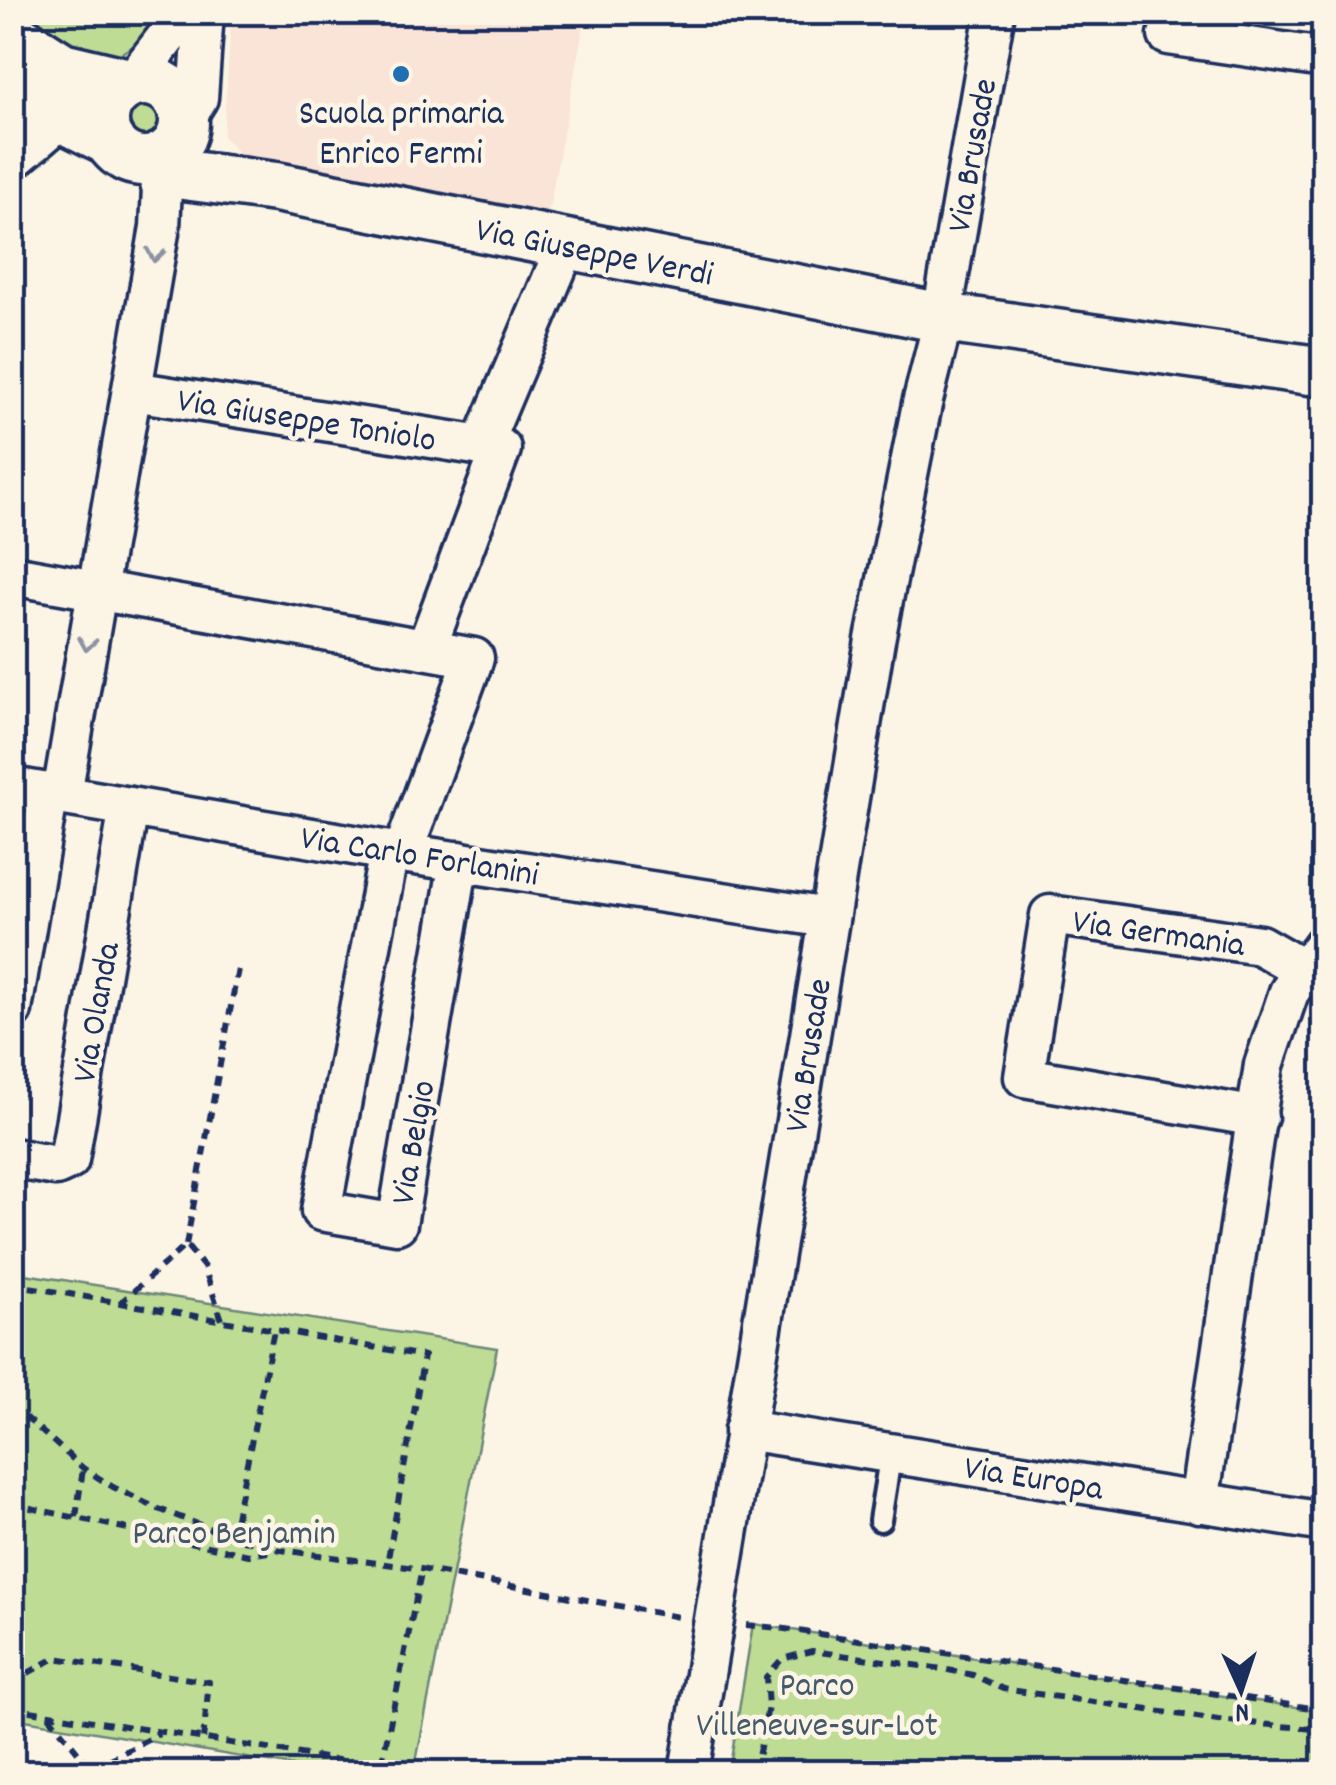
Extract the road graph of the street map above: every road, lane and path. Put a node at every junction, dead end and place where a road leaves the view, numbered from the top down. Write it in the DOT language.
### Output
graph roads {
  1 [pos="55,12"];
  2 [pos="148,12"];
  3 [pos="180,12"];
  4 [pos="204,12"];
  5 [pos="995,12"];
  6 [pos="12,35"];
  7 [pos="1168,35"];
  8 [pos="12,56"];
  9 [pos="1324,58"];
  10 [pos="58,116"];
  11 [pos="142,124"];
  12 [pos="12,154"];
  13 [pos="12,163"];
  14 [pos="566,246"];
  15 [pos="943,319"];
  16 [pos="1324,372"];
  17 [pos="132,391"];
  18 [pos="482,445"];
  19 [pos="12,574"];
  20 [pos="96,588"];
  21 [pos="426,649"];
  22 [pos="41,791"];
  23 [pos="129,807"];
  24 [pos="396,852"];
  25 [pos="459,860"];
  26 [pos="828,918"];
  27 [pos="1314,957"];
  28 [pos="238,969"];
  29 [pos="12,1010"];
  30 [pos="1258,1117"];
  31 [pos="12,1158"];
  32 [pos="186,1245"];
  33 [pos="12,1284"];
  34 [pos="119,1304"];
  35 [pos="223,1321"];
  36 [pos="274,1330"];
  37 [pos="12,1405"];
  38 [pos="744,1430"];
  39 [pos="891,1452"];
  40 [pos="83,1468"];
  41 [pos="1199,1503"];
  42 [pos="12,1504"];
  43 [pos="76,1517"];
  44 [pos="880,1520"];
  45 [pos="1324,1522"];
  46 [pos="232,1537"];
  47 [pos="280,1550"];
  48 [pos="387,1564"];
  49 [pos="422,1570"];
  50 [pos="714,1624"];
  51 [pos="12,1682"];
  52 [pos="12,1708"];
  53 [pos="1324,1710"];
  54 [pos="48,1714"];
  55 [pos="1324,1730"];
  56 [pos="160,1733"];
  57 [pos="203,1740"];
  58 [pos="94,1772"];
  59 [pos="689,1772"];
  60 [pos="755,1772"];
  1 -- 2 [label="path"];
  3 -- 11 [label="street"];
  4 -- 11 [label="street"];
  5 -- 15 [label="street, Via Brusade"];
  6 -- 11 [label="street, Via Giuseppe Verdi"];
  7 -- 9 [label="street"];
  8 -- 10 [label="street, Via Giuseppe Verdi"];
  10 -- 11 [label="street, Via Giuseppe Verdi"];
  10 -- 12 [label="street"];
  11 -- 13 [label="street"];
  11 -- 14 [label="street, Via Giuseppe Verdi"];
  11 -- 17 [label="street, Via Giuseppe Toniolo, one-way"];
  14 -- 15 [label="street, Via Giuseppe Verdi"];
  14 -- 18 [label="street, Via Giuseppe Toniolo"];
  15 -- 16 [label="street, Via Giuseppe Verdi"];
  15 -- 26 [label="street, Via Brusade"];
  17 -- 18 [label="street, Via Giuseppe Toniolo"];
  17 -- 20 [label="street, Via Giuseppe Toniolo"];
  18 -- 21 [label="street, Via Giuseppe Toniolo"];
  19 -- 20 [label="street"];
  20 -- 21 [label="street"];
  20 -- 22 [label="street, Via Giuseppe Toniolo, one-way"];
  21 -- 24 [label="street"];
  22 -- 23 [label="street, Via Carlo Forlanini"];
  22 -- 29 [label="street"];
  23 -- 24 [label="street, Via Carlo Forlanini"];
  23 -- 31 [label="street, Via Olanda"];
  24 -- 25 [label="street, Via Carlo Forlanini"];
  24 -- 25 [label="street, Via Belgio"];
  25 -- 26 [label="street, Via Carlo Forlanini"];
  26 -- 38 [label="street, Via Brusade"];
  27 -- 30 [label="street, Via Germania"];
  27 -- 30 [label="street, Via Germania"];
  28 -- 32 [label="path"];
  30 -- 41 [label="street, Via Germania"];
  32 -- 34 [label="path"];
  32 -- 35 [label="path"];
  33 -- 34 [label="path"];
  34 -- 35 [label="path"];
  35 -- 36 [label="path"];
  36 -- 46 [label="path"];
  36 -- 48 [label="path"];
  37 -- 40 [label="path"];
  38 -- 39 [label="street, Via Europa"];
  38 -- 50 [label="street, Via Brusade"];
  39 -- 41 [label="street, Via Europa"];
  39 -- 44 [label="lane"];
  40 -- 43 [label="path"];
  40 -- 46 [label="path"];
  41 -- 45 [label="street, Via Europa"];
  42 -- 43 [label="path"];
  43 -- 47 [label="path"];
  46 -- 47 [label="path"];
  47 -- 48 [label="path"];
  48 -- 49 [label="path"];
  49 -- 50 [label="path"];
  49 -- 57 [label="path"];
  50 -- 53 [label="path"];
  50 -- 59 [label="street, Via Brusade"];
  51 -- 57 [label="path"];
  52 -- 54 [label="path"];
  54 -- 56 [label="path"];
  54 -- 58 [label="path"];
  55 -- 60 [label="path"];
  56 -- 57 [label="path"];
  56 -- 58 [label="path"];
}
